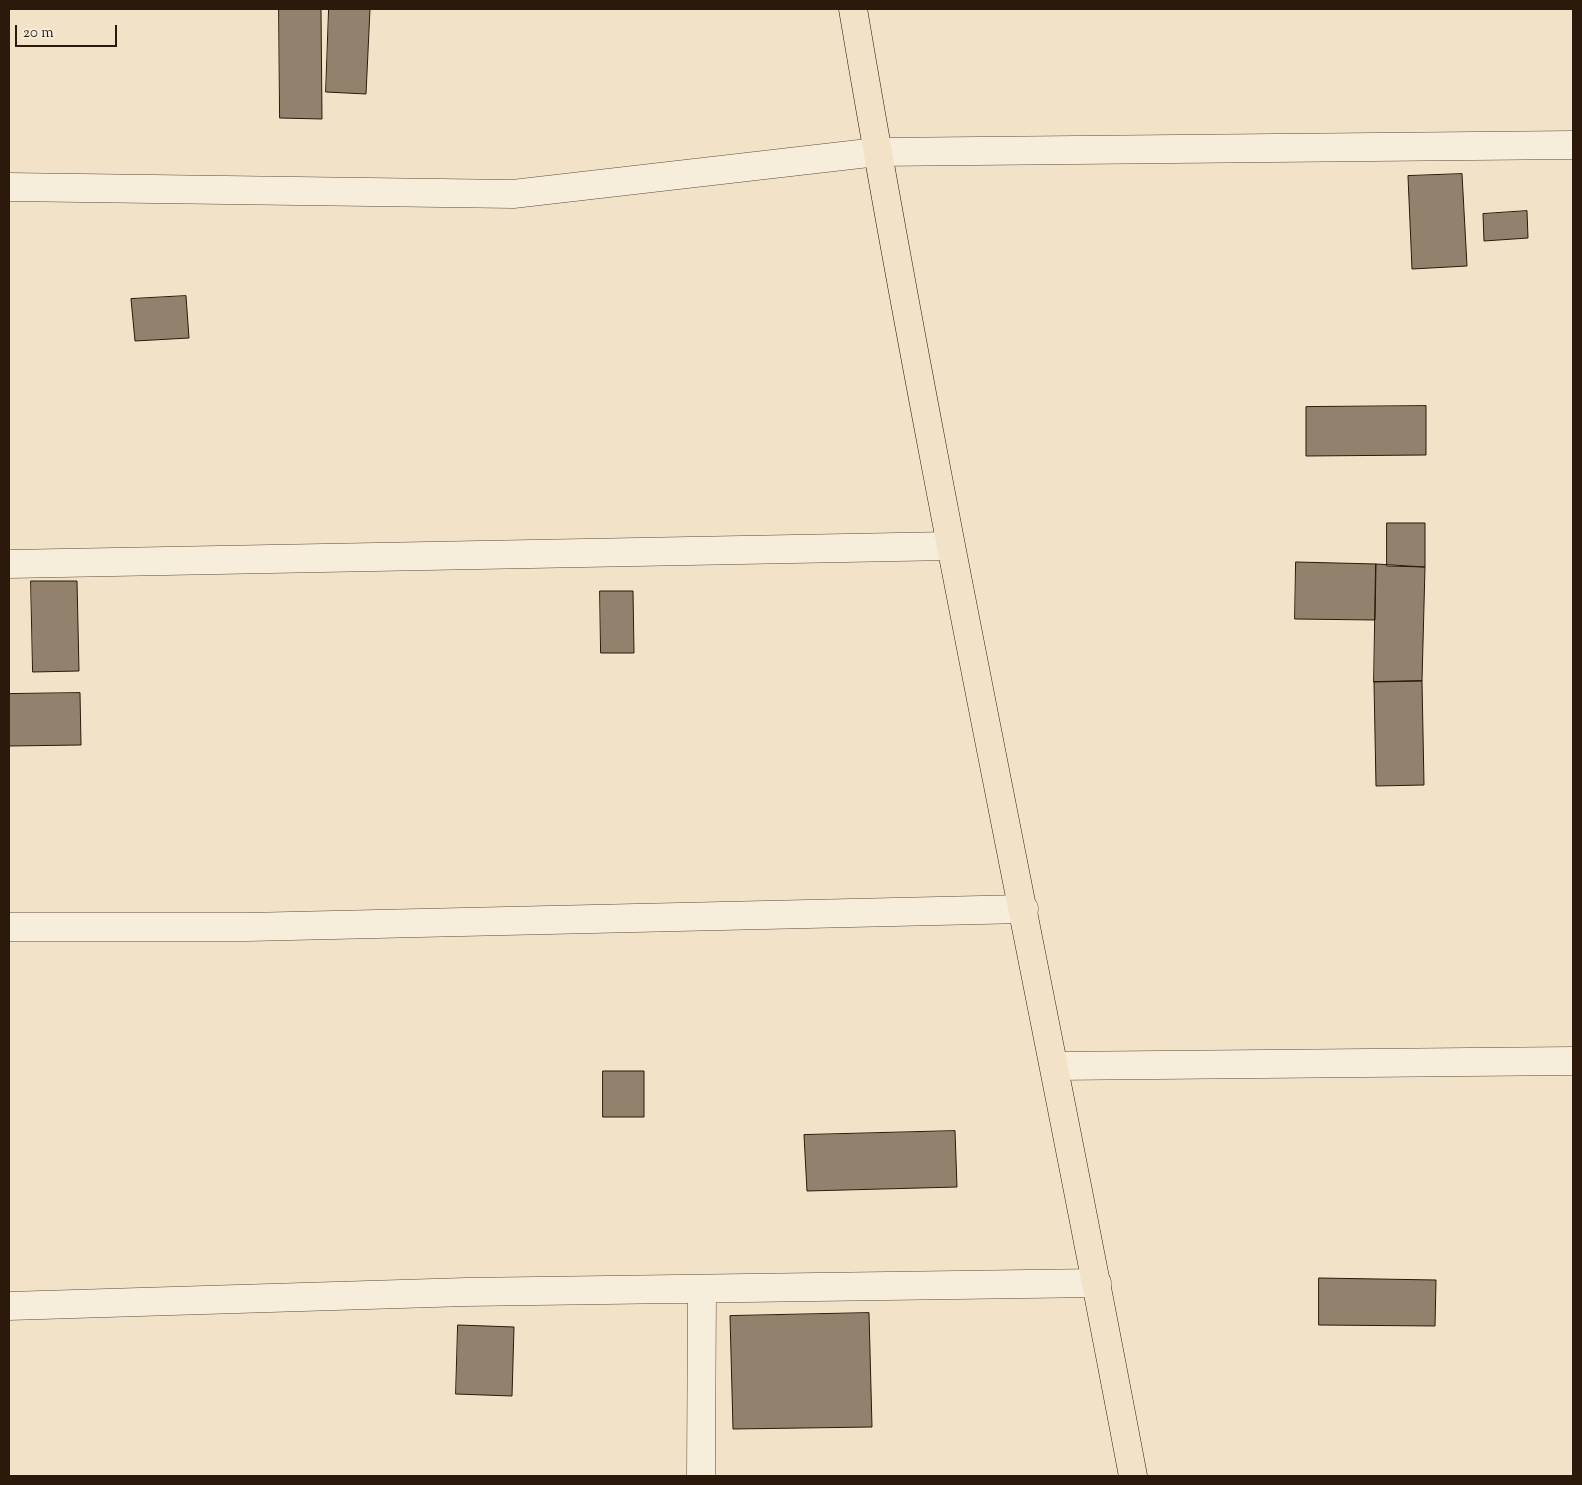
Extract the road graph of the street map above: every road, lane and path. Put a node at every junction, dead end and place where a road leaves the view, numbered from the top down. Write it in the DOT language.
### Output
graph roads {
  1 [pos="853,9"];
  2 [pos="1573,144"];
  3 [pos="877,152"];
  4 [pos="9,187"];
  5 [pos="950,546"];
  6 [pos="9,564"];
  7 [pos="1024,909"];
  8 [pos="9,927"];
  9 [pos="1573,1062"];
  10 [pos="1055,1066"];
  11 [pos="1097,1283"];
  12 [pos="702,1289"];
  13 [pos="9,1306"];
  14 [pos="701,1476"];
  15 [pos="1133,1476"];
  1 -- 3 [label="main road"];
  2 -- 3 [label="street"];
  3 -- 4 [label="street"];
  3 -- 5 [label="main road"];
  5 -- 6 [label="street"];
  5 -- 7 [label="main road"];
  7 -- 8 [label="street"];
  7 -- 10 [label="main road"];
  9 -- 10 [label="street"];
  10 -- 11 [label="main road"];
  11 -- 12 [label="street"];
  11 -- 15 [label="main road"];
  12 -- 13 [label="street"];
  12 -- 14 [label="street"];
}
